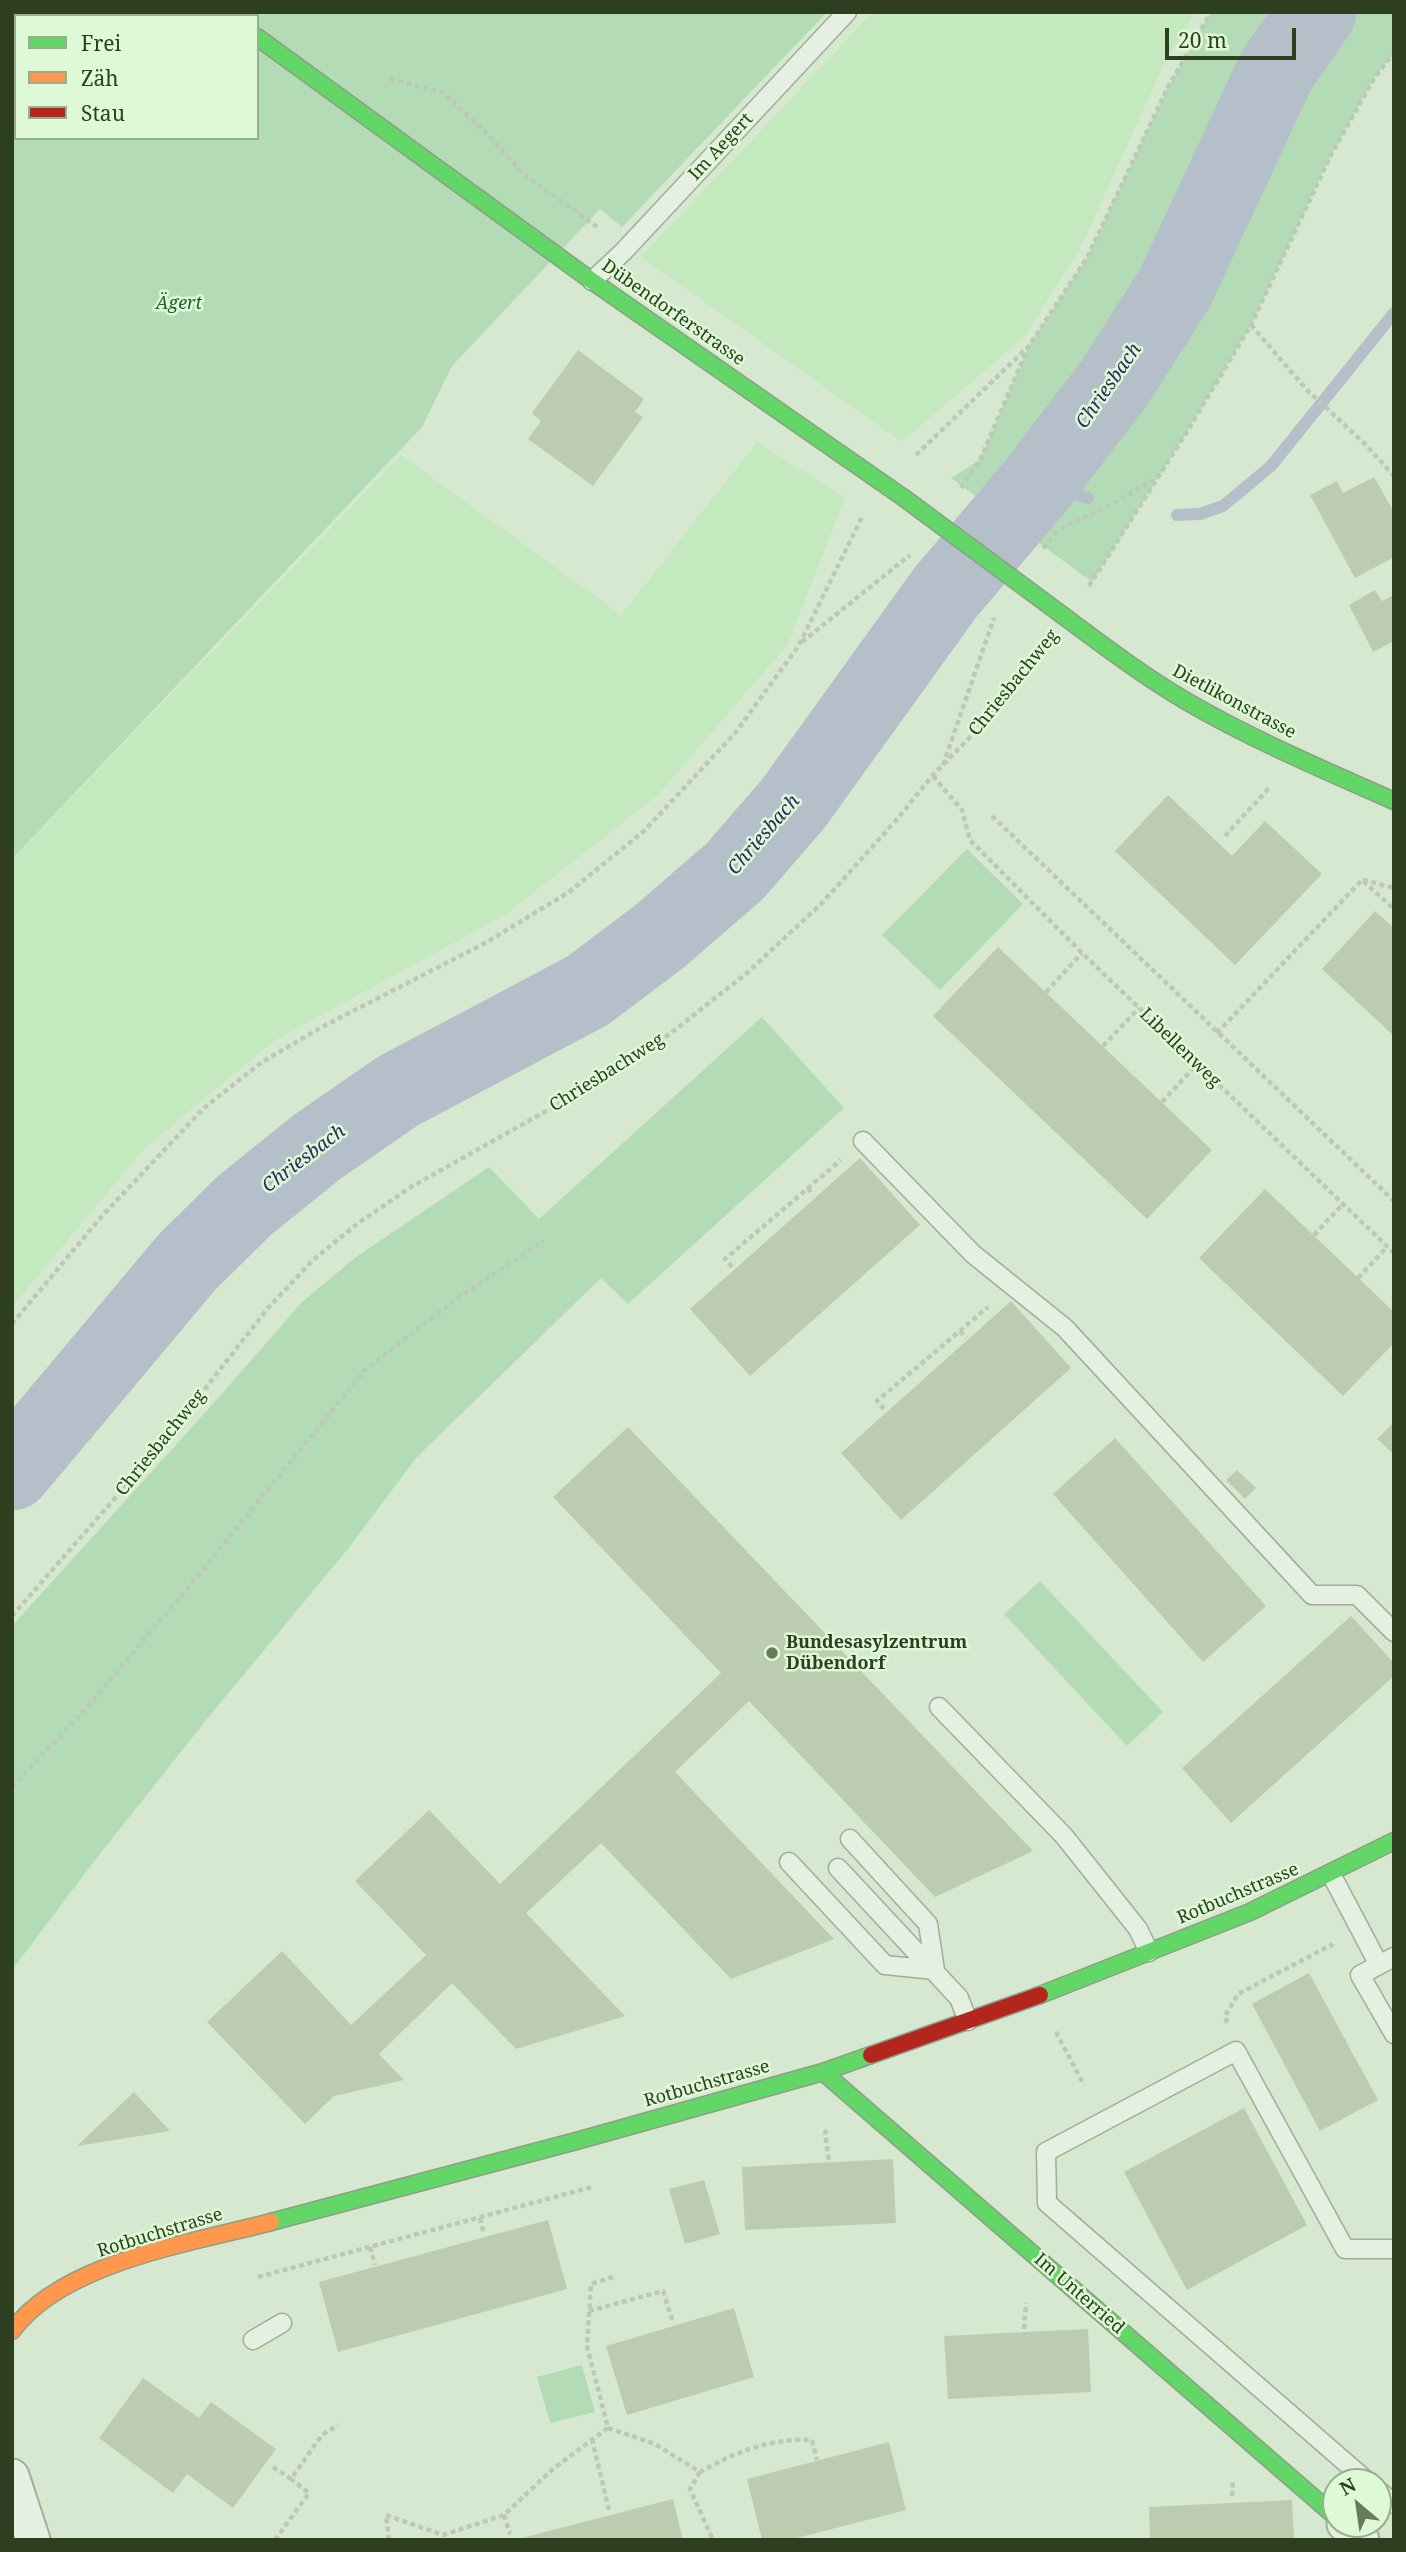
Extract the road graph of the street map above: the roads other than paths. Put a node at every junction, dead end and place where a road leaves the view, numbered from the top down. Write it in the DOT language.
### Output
graph roads {
  1 [pos="847,12"];
  2 [pos="259,38"];
  3 [pos="593,281"];
  4 [pos="1067,619"];
  5 [pos="1394,802"];
  6 [pos="863,1141"];
  7 [pos="1394,1632"];
  8 [pos="939,1707"];
  9 [pos="850,1839"];
  10 [pos="1394,1840"];
  11 [pos="789,1862"];
  12 [pos="838,1868"];
  13 [pos="1331,1874"];
  14 [pos="1149,1952"];
  15 [pos="1386,1961"];
  16 [pos="935,1970"];
  17 [pos="968,2021"];
  18 [pos="1394,2034"];
  19 [pos="823,2071"];
  20 [pos="1394,2249"];
  21 [pos="282,2323"];
  22 [pos="15,2326"];
  23 [pos="253,2340"];
  24 [pos="1352,2468"];
  25 [pos="12,2476"];
  26 [pos="1322,2505"];
  27 [pos="33,2540"];
  1 -- 3 [label="lane, Im Aegert"];
  2 -- 3 [label="street, Dübendorferstrasse"];
  3 -- 4 [label="street, Dübendorferstrasse, bridge"];
  4 -- 5 [label="street, Dietlikonstrasse"];
  6 -- 7 [label="lane"];
  8 -- 14 [label="lane"];
  9 -- 16 [label="lane"];
  10 -- 13 [label="street, Rotbuchstrasse"];
  11 -- 16 [label="lane"];
  12 -- 16 [label="lane"];
  13 -- 14 [label="street, Rotbuchstrasse"];
  13 -- 15 [label="lane"];
  14 -- 17 [label="street, Rotbuchstrasse"];
  15 -- 18 [label="lane"];
  16 -- 17 [label="lane"];
  17 -- 19 [label="street, Rotbuchstrasse"];
  19 -- 22 [label="street, Rotbuchstrasse"];
  19 -- 26 [label="street, Im Unterried"];
  20 -- 24 [label="lane"];
  21 -- 23 [label="lane"];
  25 -- 27 [label="street"];
}
